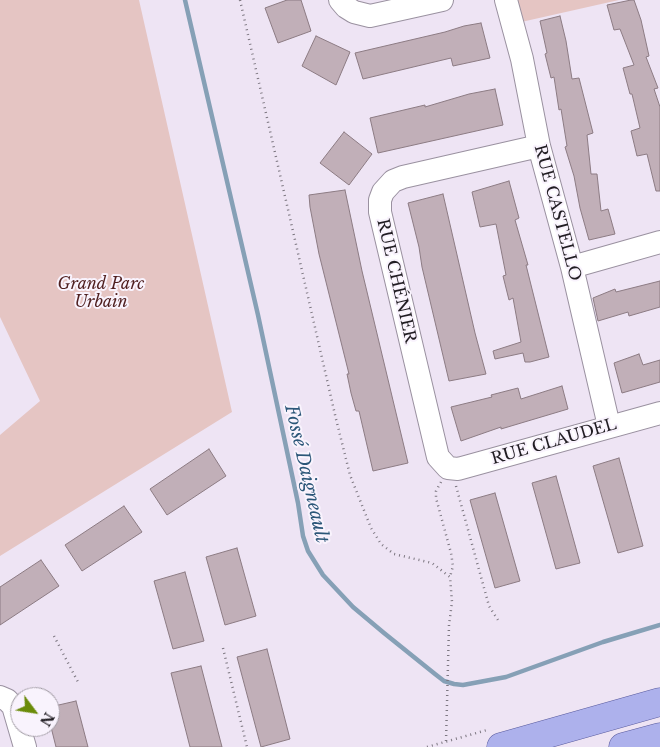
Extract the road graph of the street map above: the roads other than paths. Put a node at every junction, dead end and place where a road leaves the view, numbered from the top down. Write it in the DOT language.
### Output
graph roads {
  1 [pos="340,0"];
  2 [pos="442,0"];
  3 [pos="506,0"];
  4 [pos="539,146"];
  5 [pos="660,242"];
  6 [pos="572,267"];
  7 [pos="660,413"];
  8 [pos="609,426"];
  9 [pos="452,477"];
  10 [pos="0,697"];
  11 [pos="660,702"];
  12 [pos="660,737"];
  13 [pos="26,747"];
  14 [pos="501,747"];
  15 [pos="623,747"];
  1 -- 2 [label="street"];
  3 -- 4 [label="street, RUE CASTELLO"];
  4 -- 6 [label="street, RUE CASTELLO"];
  4 -- 9 [label="street, RUE CHÉNIER"];
  5 -- 6 [label="street"];
  6 -- 8 [label="street, RUE CASTELLO"];
  7 -- 8 [label="street, RUE CLAUDEL"];
  8 -- 9 [label="street, RUE CLAUDEL"];
  10 -- 13 [label="street"];
  11 -- 14 [label="main road"];
  12 -- 15 [label="main road"];
}
